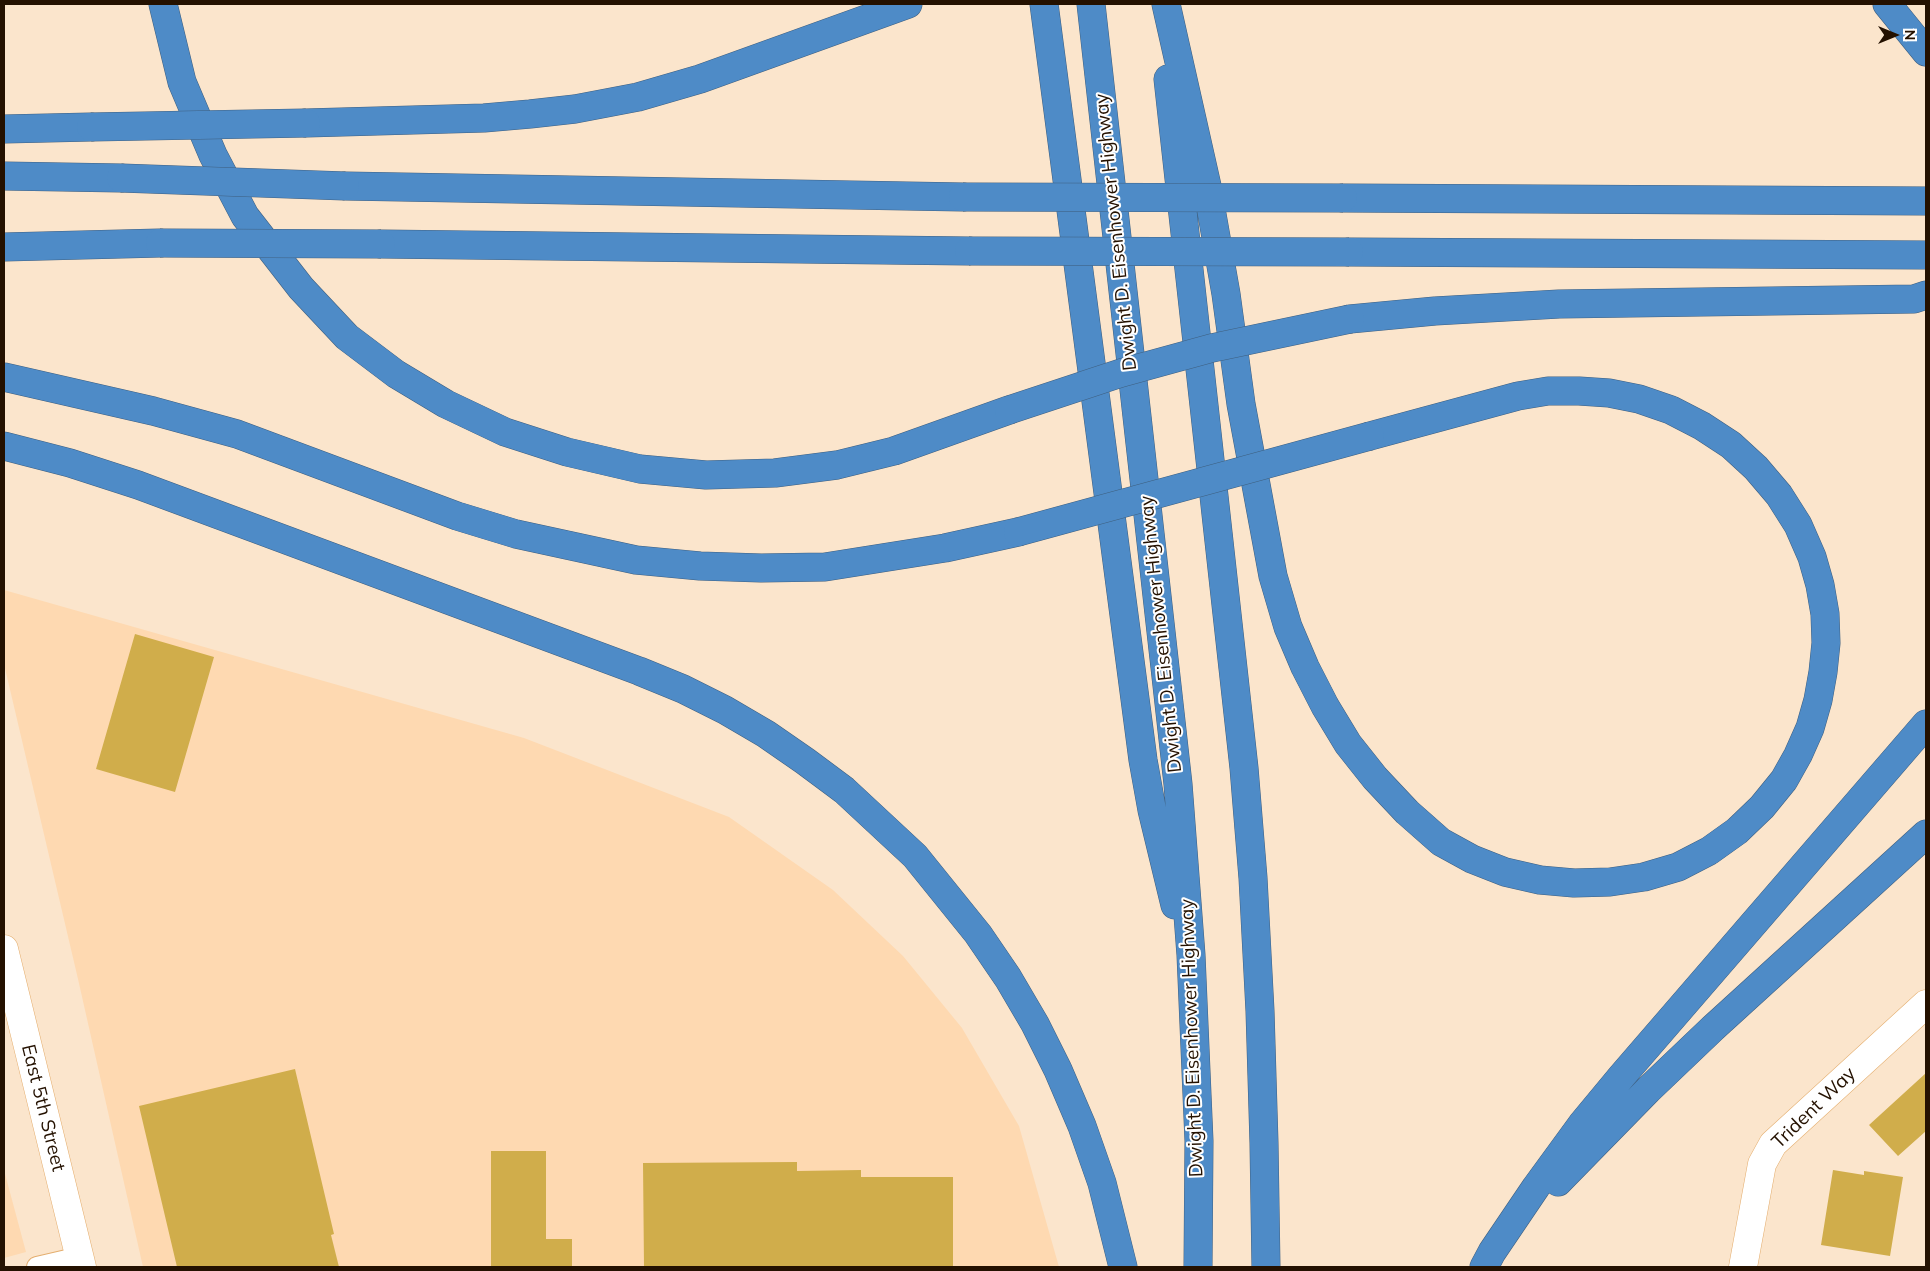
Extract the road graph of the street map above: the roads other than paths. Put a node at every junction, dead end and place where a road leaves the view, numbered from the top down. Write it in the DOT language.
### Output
graph roads {
  1 [pos="163,4"];
  2 [pos="908,4"];
  3 [pos="1044,4"];
  4 [pos="1091,4"];
  5 [pos="1160,4"];
  6 [pos="1166,4"];
  7 [pos="1887,4"];
  8 [pos="1926,52"];
  9 [pos="4,129"];
  10 [pos="4,176"];
  11 [pos="1918,201"];
  12 [pos="4,246"];
  13 [pos="1922,255"];
  14 [pos="1920,297"];
  15 [pos="4,377"];
  16 [pos="4,446"];
  17 [pos="1926,724"];
  18 [pos="1926,834"];
  19 [pos="4,949"];
  20 [pos="1191,955"];
  21 [pos="1926,1004"];
  22 [pos="1488,1260"];
  23 [pos="81,1262"];
  24 [pos="37,1267"];
  25 [pos="1123,1267"];
  26 [pos="1198,1267"];
  27 [pos="1266,1267"];
  28 [pos="1743,1267"];
  1 -- 14 [label="highway, bridge"];
  2 -- 9 [label="highway, bridge"];
  3 -- 20 [label="highway"];
  4 -- 20 [label="highway, Dwight D. Eisenhower Highway"];
  5 -- 27 [label="highway"];
  6 -- 15 [label="highway, bridge"];
  7 -- 8 [label="highway"];
  10 -- 11 [label="highway, bridge"];
  12 -- 13 [label="highway, bridge"];
  16 -- 25 [label="highway"];
  17 -- 22 [label="highway"];
  18 -- 22 [label="highway"];
  19 -- 23 [label="street, East 5th Street"];
  20 -- 26 [label="highway, Dwight D. Eisenhower Highway"];
  21 -- 28 [label="street, Trident Way"];
  23 -- 24 [label="lane"];
}
